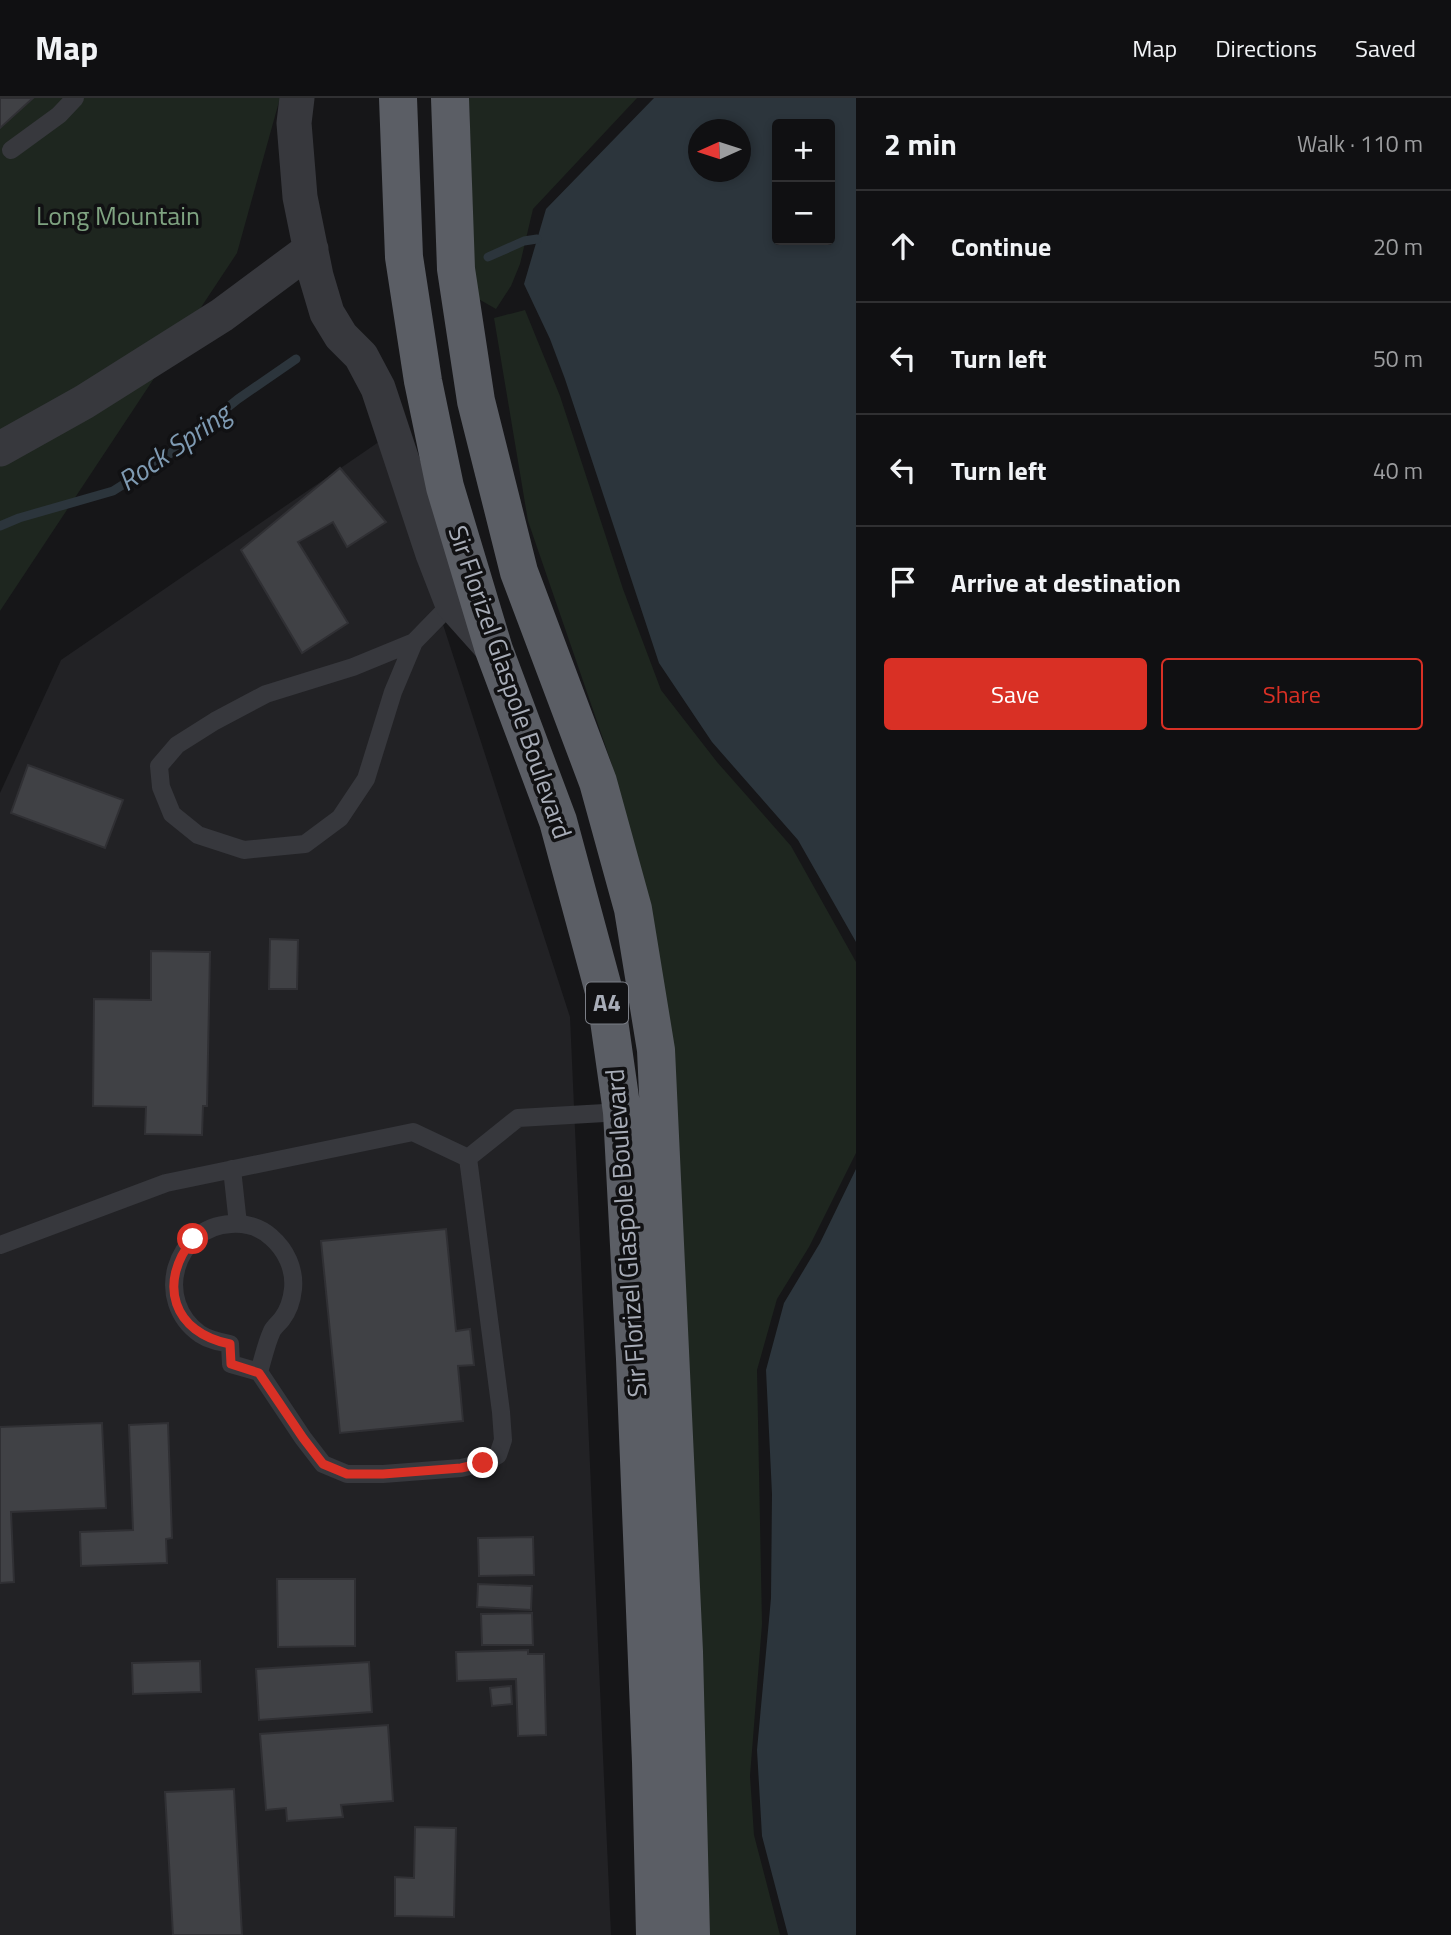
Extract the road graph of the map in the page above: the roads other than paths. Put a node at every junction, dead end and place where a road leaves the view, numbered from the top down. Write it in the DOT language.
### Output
graph roads {
  1 [pos="75,98"];
  2 [pos="297,98"];
  3 [pos="398,98"];
  4 [pos="450,98"];
  5 [pos="11,150"];
  6 [pos="311,249"];
  7 [pos="0,449"];
  8 [pos="452,603"];
  9 [pos="414,642"];
  10 [pos="494,650"];
  11 [pos="622,1112"];
  12 [pos="468,1158"];
  13 [pos="232,1169"];
  14 [pos="238,1224"];
  15 [pos="0,1245"];
  16 [pos="259,1373"];
  17 [pos="655,1935"];
  18 [pos="691,1935"];
  1 -- 5 [label="lane"];
  2 -- 6 [label="street"];
  3 -- 10 [label="highway, Sir Florizel Glaspole Boulevard / A4"];
  4 -- 18 [label="highway, Sir Florizel Glaspole Boulevard / A4"];
  6 -- 7 [label="street"];
  6 -- 8 [label="street"];
  8 -- 9 [label="lane"];
  8 -- 10 [label="street"];
  9 -- 9 [label="lane"];
  10 -- 11 [label="highway, Sir Florizel Glaspole Boulevard / A4"];
  11 -- 12 [label="lane"];
  11 -- 17 [label="highway, Sir Florizel Glaspole Boulevard / A4"];
  12 -- 13 [label="lane"];
  12 -- 16 [label="lane"];
  13 -- 14 [label="lane"];
  13 -- 15 [label="lane"];
  14 -- 16 [label="lane"];
  14 -- 16 [label="lane"];
}
